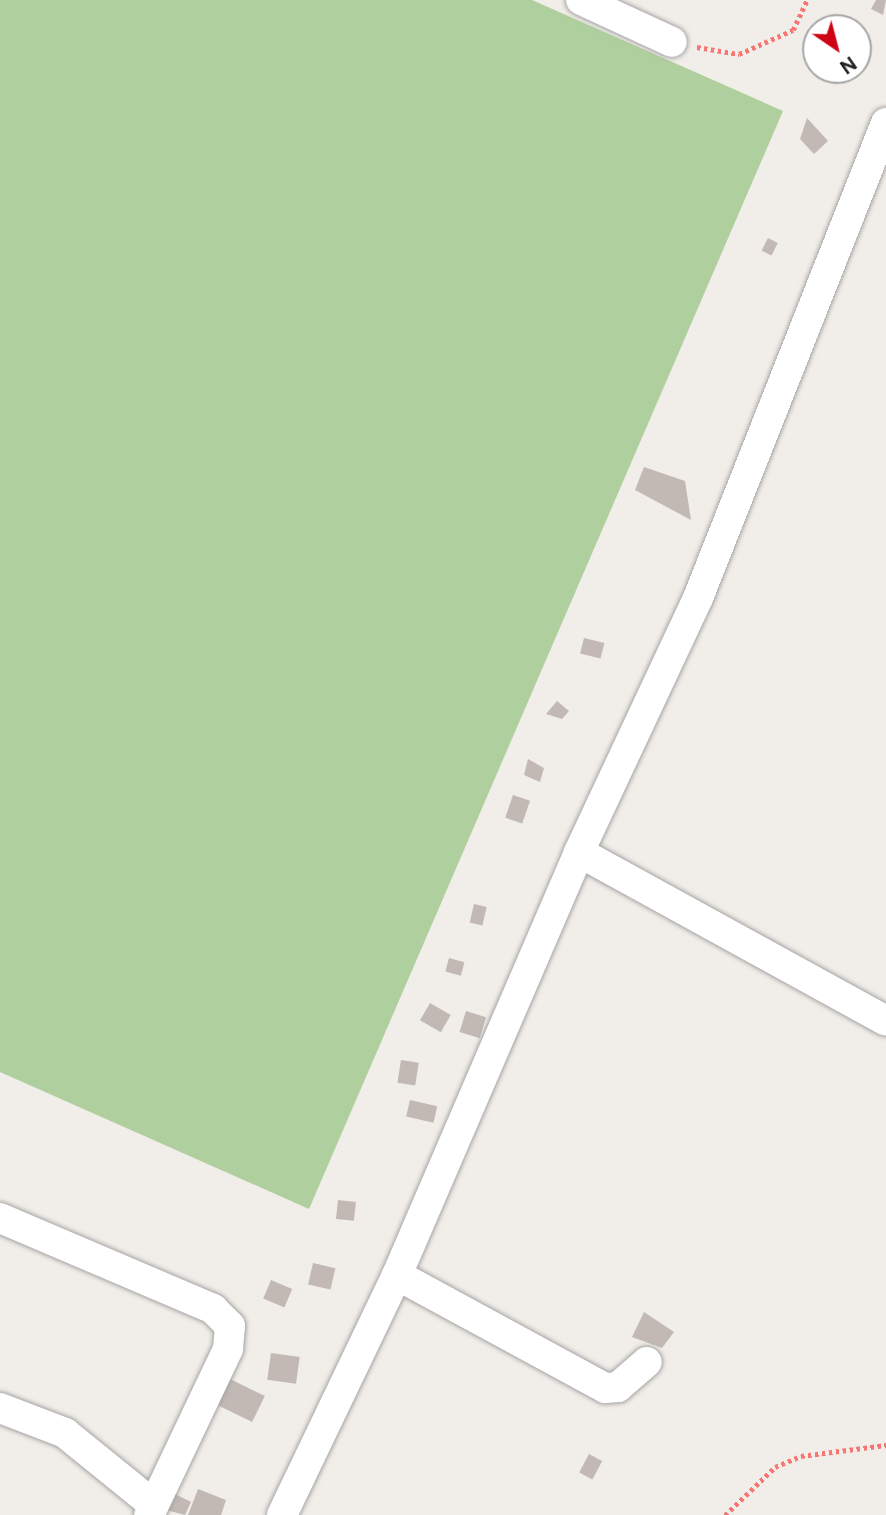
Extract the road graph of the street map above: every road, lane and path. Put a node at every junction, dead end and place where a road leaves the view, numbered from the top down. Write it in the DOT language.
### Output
graph roads {
  1 [pos="581,0"];
  2 [pos="807,0"];
  3 [pos="672,42"];
  4 [pos="886,123"];
  5 [pos="579,852"];
  6 [pos="886,1020"];
  7 [pos="0,1219"];
  8 [pos="397,1275"];
  9 [pos="647,1362"];
  10 [pos="0,1408"];
  11 [pos="886,1446"];
  12 [pos="151,1510"];
  13 [pos="282,1515"];
  14 [pos="725,1515"];
  1 -- 3 [label="street"];
  2 -- 3 [label="path"];
  4 -- 5 [label="street"];
  5 -- 6 [label="street"];
  5 -- 8 [label="street"];
  7 -- 12 [label="street"];
  8 -- 9 [label="street"];
  8 -- 13 [label="street"];
  10 -- 12 [label="street"];
  11 -- 14 [label="path"];
}
